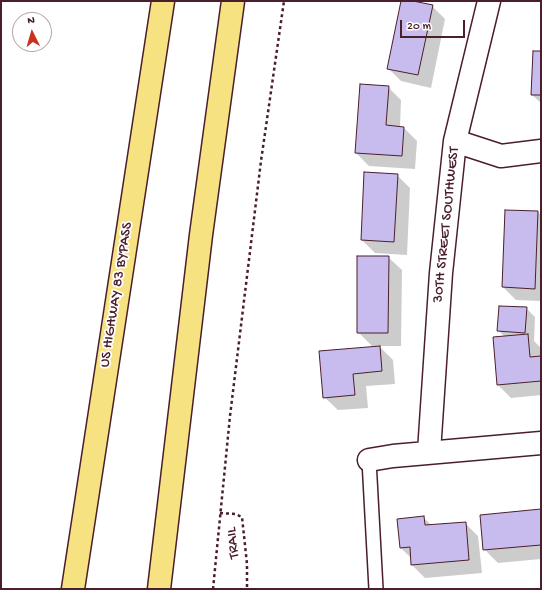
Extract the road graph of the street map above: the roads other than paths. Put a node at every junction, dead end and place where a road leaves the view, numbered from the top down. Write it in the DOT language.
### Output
graph roads {
  1 [pos="163,1"];
  2 [pos="233,1"];
  3 [pos="489,1"];
  4 [pos="455,141"];
  5 [pos="541,152"];
  6 [pos="541,443"];
  7 [pos="429,452"];
  8 [pos="369,460"];
  9 [pos="73,589"];
  10 [pos="159,589"];
  11 [pos="376,589"];
  1 -- 9 [label="highway, US HIGHWAY 83 BYPASS"];
  2 -- 10 [label="highway"];
  3 -- 4 [label="street, 30TH STREET SOUTHWEST"];
  4 -- 5 [label="street"];
  4 -- 7 [label="street, 30TH STREET SOUTHWEST"];
  6 -- 7 [label="street"];
  7 -- 8 [label="street"];
  8 -- 11 [label="lane"];
}
